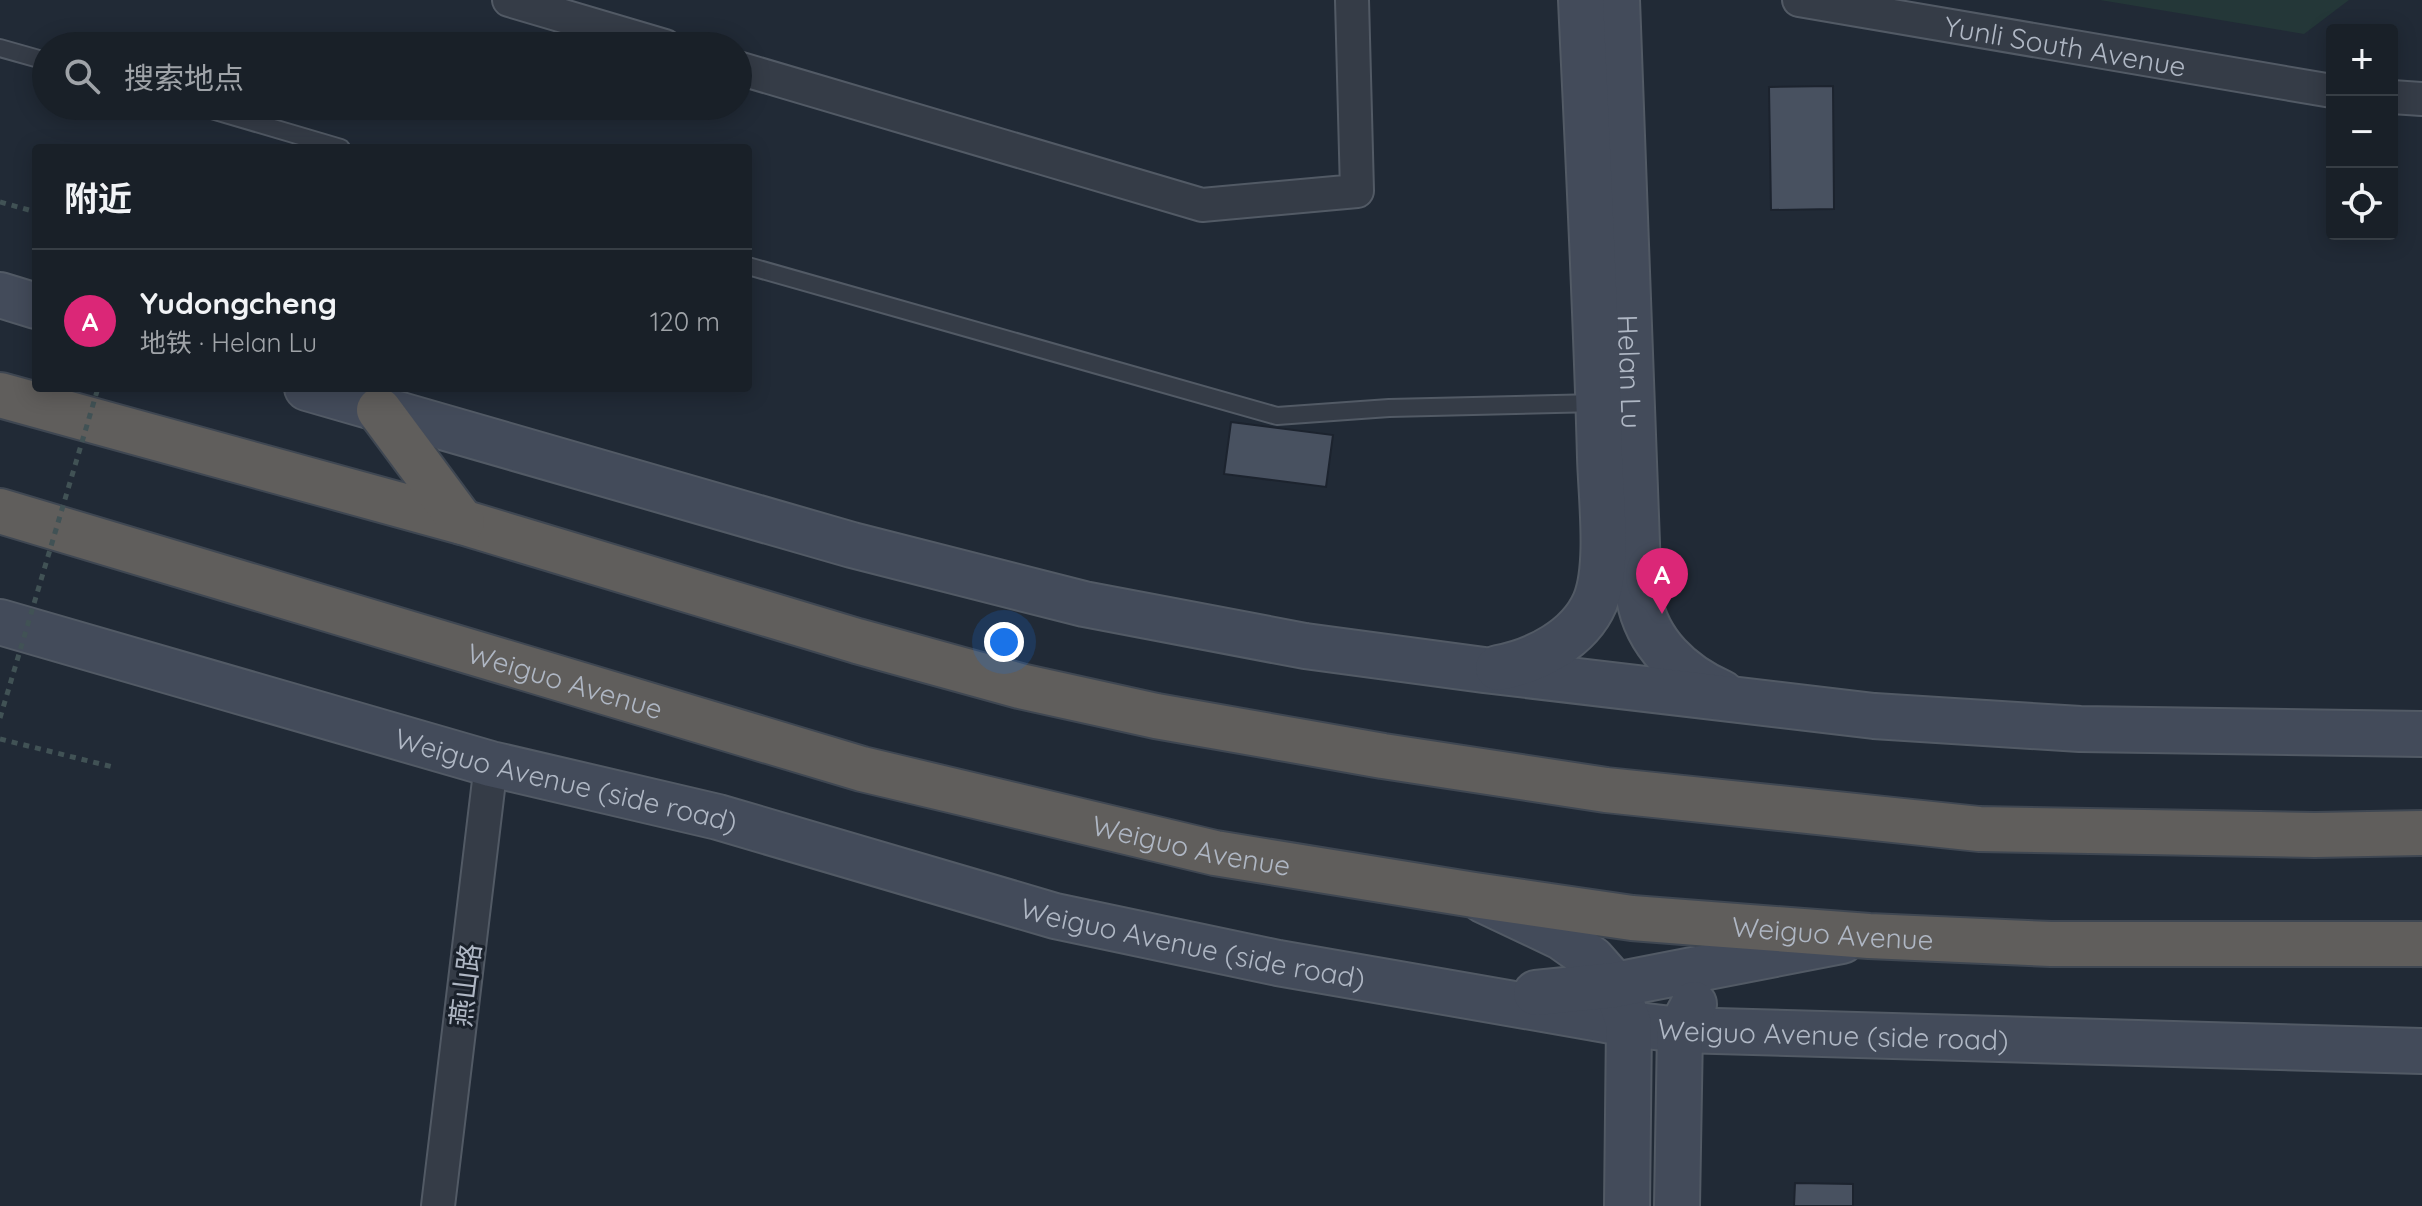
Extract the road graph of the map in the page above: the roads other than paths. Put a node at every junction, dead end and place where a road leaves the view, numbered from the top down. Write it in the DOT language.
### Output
graph roads {
  1 [pos="509,0"];
  2 [pos="1352,0"];
  3 [pos="1581,0"];
  4 [pos="1617,0"];
  5 [pos="1799,0"];
  6 [pos="618,32"];
  7 [pos="0,48"];
  8 [pos="32,57"];
  9 [pos="752,72"];
  10 [pos="2326,90"];
  11 [pos="2398,97"];
  12 [pos="2422,99"];
  13 [pos="246,120"];
  14 [pos="327,144"];
  15 [pos="752,267"];
  16 [pos="0,295"];
  17 [pos="32,305"];
  18 [pos="0,366"];
  19 [pos="32,377"];
  20 [pos="78,392"];
  21 [pos="320,392"];
  22 [pos="0,395"];
  23 [pos="1615,402"];
  24 [pos="379,410"];
  25 [pos="0,511"];
  26 [pos="462,522"];
  27 [pos="0,538"];
  28 [pos="0,622"];
  29 [pos="411,634"];
  30 [pos="1484,670"];
  31 [pos="1735,698"];
  32 [pos="2422,734"];
  33 [pos="491,764"];
  34 [pos="2422,833"];
  35 [pos="1474,895"];
  36 [pos="1869,936"];
  37 [pos="2422,944"];
  38 [pos="1747,958"];
  39 [pos="1622,1004"];
  40 [pos="1680,1030"];
  41 [pos="2422,1051"];
  42 [pos="438,1206"];
  43 [pos="1627,1206"];
  44 [pos="1677,1206"];
  1 -- 6 [label="street"];
  2 -- 9 [label="street"];
  3 -- 23 [label="main road, Helan Lu"];
  4 -- 23 [label="main road, Helan Lu"];
  5 -- 10 [label="street, Yunli South Avenue"];
  7 -- 8 [label="lane"];
  11 -- 12 [label="street"];
  13 -- 14 [label="lane"];
  15 -- 23 [label="lane"];
  16 -- 17 [label="main road"];
  18 -- 19 [label="highway"];
  20 -- 26 [label="highway"];
  21 -- 24 [label="main road"];
  22 -- 26 [label="highway"];
  23 -- 30 [label="main road, Helan Lu"];
  23 -- 31 [label="main road, Helan Lu"];
  24 -- 26 [label="highway"];
  24 -- 30 [label="main road"];
  25 -- 29 [label="highway, Weiguo Avenue"];
  26 -- 34 [label="highway"];
  27 -- 29 [label="highway"];
  28 -- 33 [label="main road, Weiguo Avenue (side road)"];
  29 -- 35 [label="highway, Weiguo Avenue"];
  30 -- 31 [label="main road"];
  31 -- 32 [label="main road"];
  33 -- 39 [label="main road, Weiguo Avenue (side road)"];
  33 -- 42 [label="street, 燕山路"];
  35 -- 36 [label="highway, Weiguo Avenue"];
  35 -- 39 [label="main road"];
  36 -- 37 [label="highway, Weiguo Avenue"];
  36 -- 38 [label="main road"];
  38 -- 39 [label="main road"];
  38 -- 40 [label="main road"];
  39 -- 40 [label="main road, Weiguo Avenue (side road)"];
  39 -- 43 [label="main road"];
  40 -- 41 [label="main road, Weiguo Avenue (side road)"];
  40 -- 44 [label="main road"];
}
